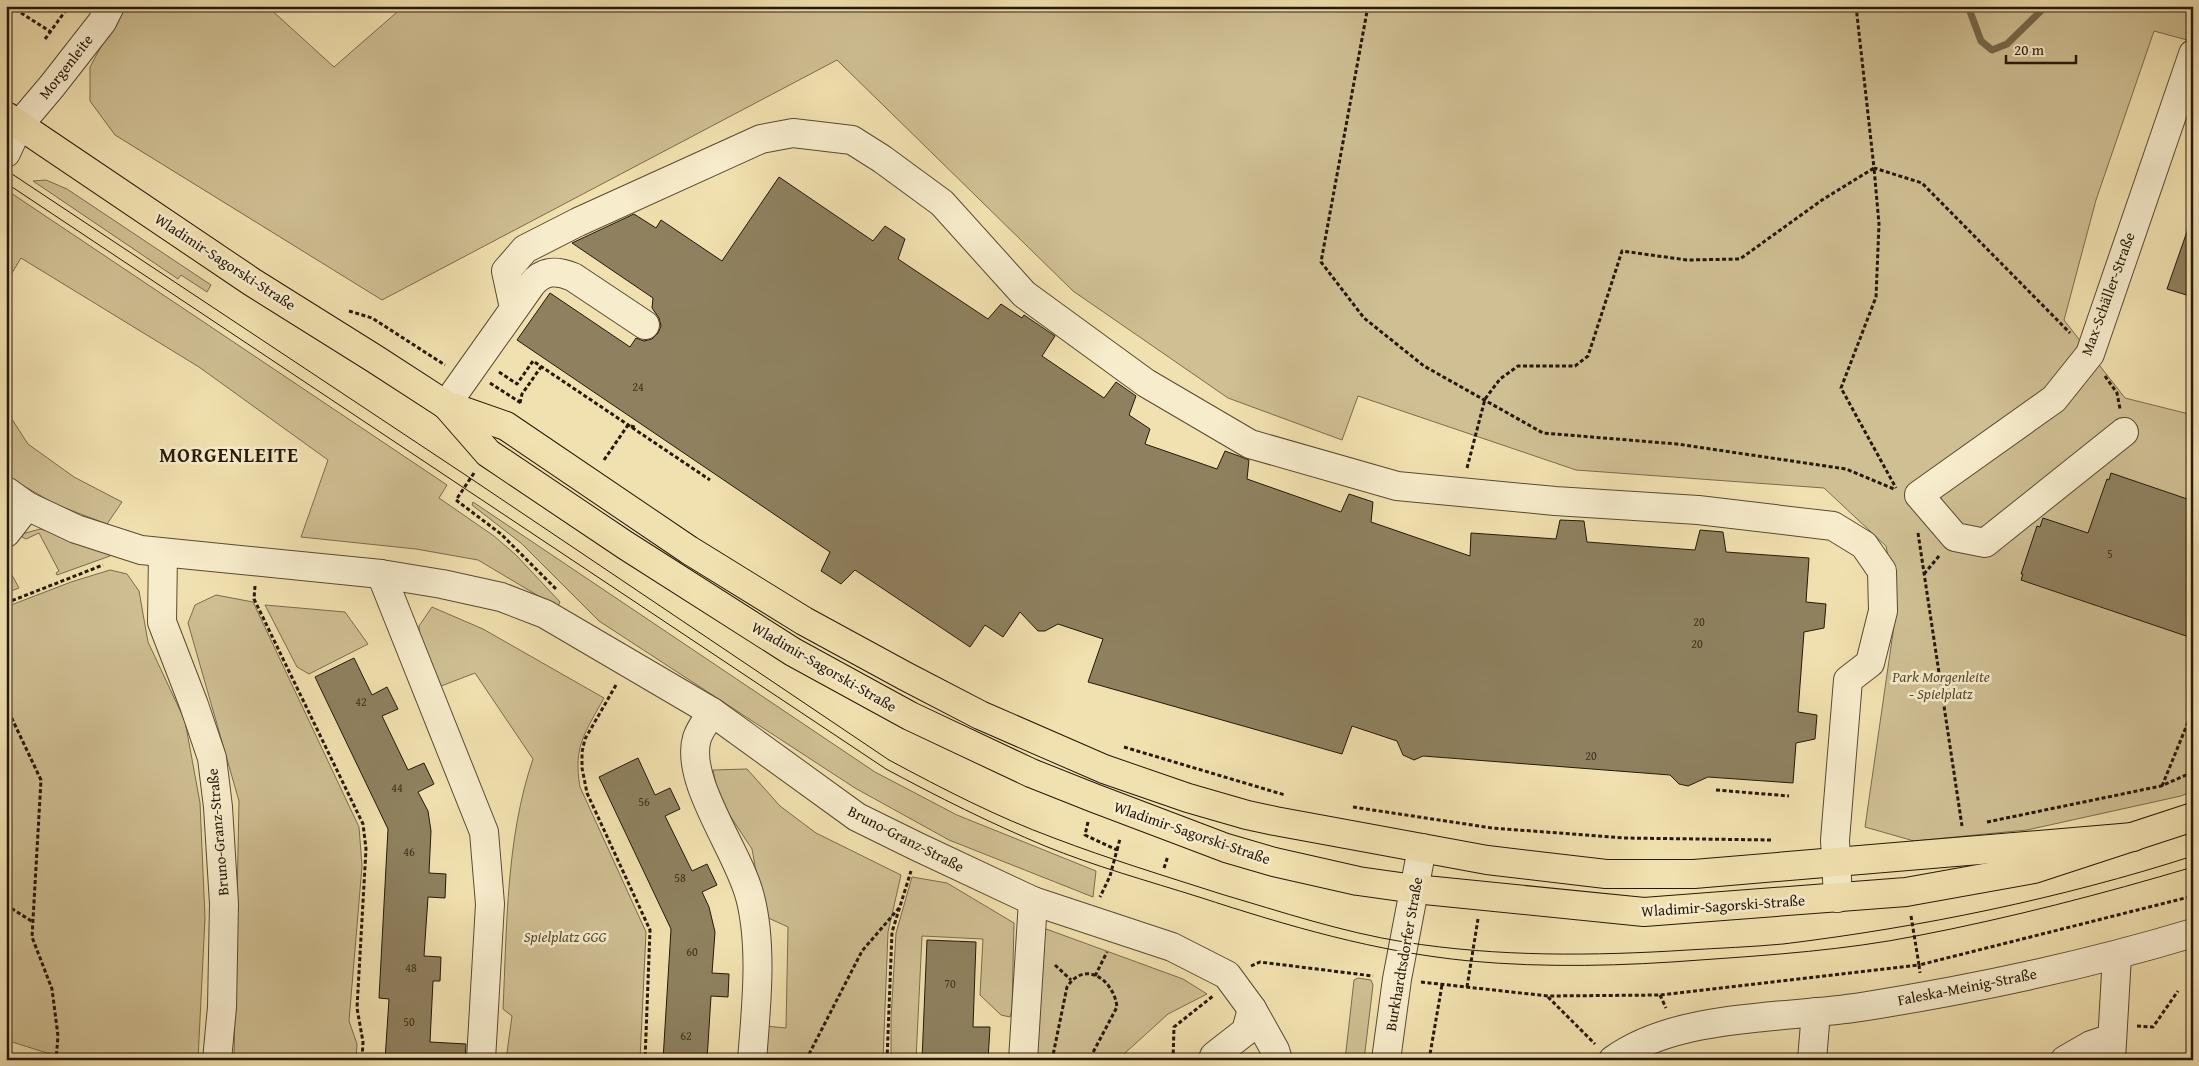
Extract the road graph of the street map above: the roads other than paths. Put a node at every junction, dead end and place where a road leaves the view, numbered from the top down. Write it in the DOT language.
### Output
graph roads {
  1 [pos="110,6"];
  2 [pos="2193,54"];
  3 [pos="13,120"];
  4 [pos="6,153"];
  5 [pos="514,308"];
  6 [pos="645,325"];
  7 [pos="446,405"];
  8 [pos="2124,432"];
  9 [pos="16,499"];
  10 [pos="6,533"];
  11 [pos="163,553"];
  12 [pos="381,574"];
  13 [pos="712,712"];
  14 [pos="2193,817"];
  15 [pos="2133,837"];
  16 [pos="1422,848"];
  17 [pos="1836,863"];
  18 [pos="1415,889"];
  19 [pos="1838,898"];
  20 [pos="1033,900"];
  21 [pos="2193,933"];
  22 [pos="2117,956"];
  23 [pos="1252,1009"];
  24 [pos="1816,1012"];
  25 [pos="2112,1049"];
  26 [pos="1605,1053"];
  27 [pos="218,1060"];
  28 [pos="481,1060"];
  29 [pos="752,1060"];
  30 [pos="1023,1060"];
  31 [pos="1213,1060"];
  32 [pos="1278,1060"];
  33 [pos="1386,1060"];
  34 [pos="1812,1060"];
  35 [pos="2065,1060"];
  1 -- 3 [label="street, Morgenleite"];
  2 -- 8 [label="street, Max-Schäller-Straße"];
  3 -- 4 [label="street"];
  3 -- 7 [label="main road, Wladimir-Sagorski-Straße"];
  5 -- 6 [label="street"];
  5 -- 7 [label="street"];
  5 -- 17 [label="street"];
  7 -- 16 [label="main road, Wladimir-Sagorski-Straße"];
  7 -- 18 [label="main road, Wladimir-Sagorski-Straße"];
  9 -- 10 [label="street, Bruno-Granz-Straße"];
  9 -- 11 [label="street, Bruno-Granz-Straße"];
  11 -- 12 [label="street, Bruno-Granz-Straße"];
  11 -- 27 [label="street, Bruno-Granz-Straße"];
  12 -- 13 [label="street, Bruno-Granz-Straße"];
  12 -- 28 [label="street"];
  13 -- 20 [label="street, Bruno-Granz-Straße"];
  13 -- 29 [label="street"];
  14 -- 15 [label="main road, Wladimir-Sagorski-Straße"];
  15 -- 17 [label="main road, Wladimir-Sagorski-Straße"];
  15 -- 19 [label="main road, Wladimir-Sagorski-Straße"];
  16 -- 17 [label="main road, Wladimir-Sagorski-Straße"];
  16 -- 18 [label="street, Burkhardtsdorfer Straße"];
  17 -- 19 [label="street"];
  18 -- 19 [label="main road, Wladimir-Sagorski-Straße"];
  18 -- 33 [label="street, Burkhardtsdorfer Straße"];
  20 -- 23 [label="street, Bruno-Granz-Straße"];
  20 -- 30 [label="street"];
  21 -- 22 [label="street, Faleska-Meinig-Straße"];
  22 -- 24 [label="street, Faleska-Meinig-Straße"];
  22 -- 25 [label="street"];
  23 -- 31 [label="street"];
  23 -- 32 [label="street, Bruno-Granz-Straße"];
  24 -- 26 [label="street, Faleska-Meinig-Straße"];
  24 -- 34 [label="street"];
  25 -- 35 [label="street"];
}
